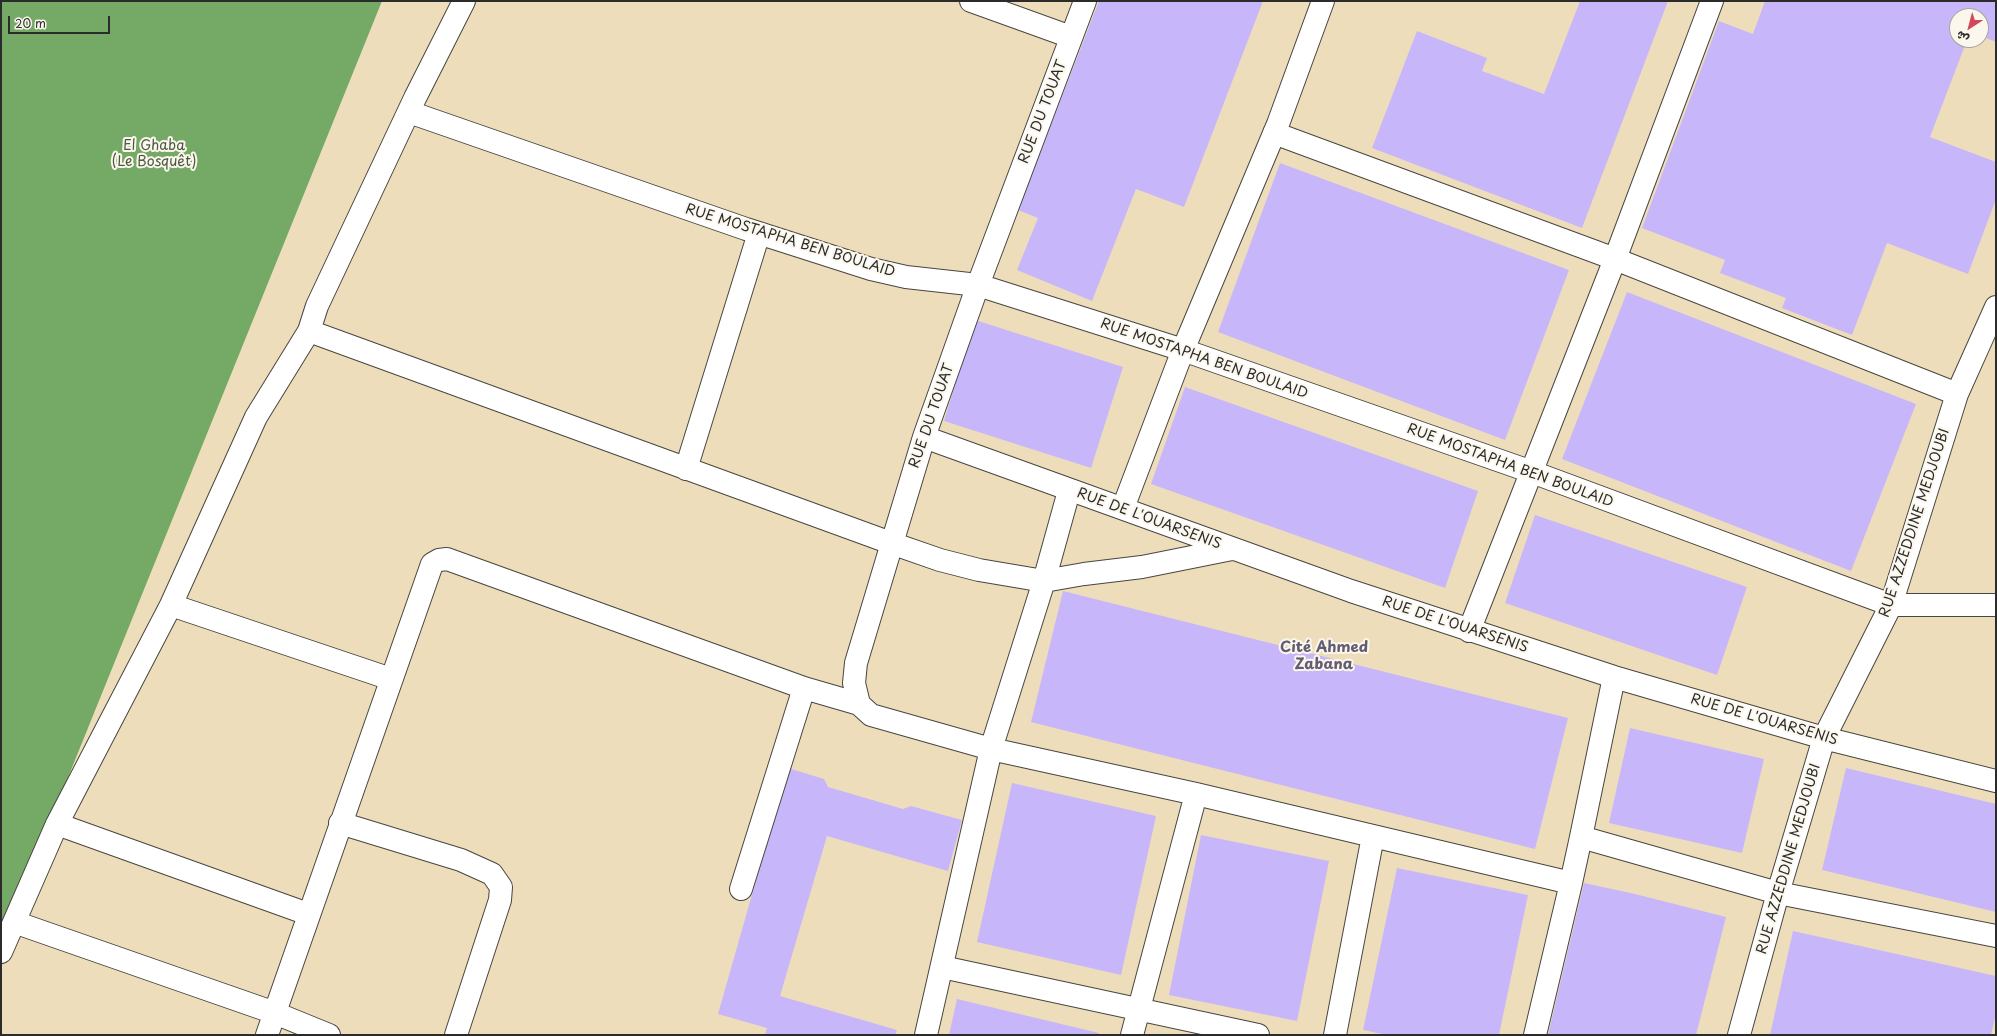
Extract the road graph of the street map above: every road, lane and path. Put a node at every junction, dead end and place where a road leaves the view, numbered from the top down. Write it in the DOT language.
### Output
graph roads {
  1 [pos="464,1"];
  2 [pos="971,1"];
  3 [pos="1085,1"];
  4 [pos="1323,1"];
  5 [pos="1712,1"];
  6 [pos="1071,37"];
  7 [pos="409,112"];
  8 [pos="1274,133"];
  9 [pos="759,233"];
  10 [pos="1615,259"];
  11 [pos="978,285"];
  12 [pos="1996,307"];
  13 [pos="310,331"];
  14 [pos="1183,350"];
  15 [pos="1958,394"];
  16 [pos="924,438"];
  17 [pos="686,469"];
  18 [pos="1532,472"];
  19 [pos="1069,491"];
  20 [pos="1123,508"];
  21 [pos="891,543"];
  22 [pos="1232,549"];
  23 [pos="1044,581"];
  24 [pos="171,605"];
  25 [pos="1891,605"];
  26 [pos="1996,605"];
  27 [pos="1469,631"];
  28 [pos="1614,677"];
  29 [pos="391,679"];
  30 [pos="804,688"];
  31 [pos="859,704"];
  32 [pos="1824,738"];
  33 [pos="992,749"];
  34 [pos="1996,781"];
  35 [pos="1196,794"];
  36 [pos="340,823"];
  37 [pos="57,824"];
  38 [pos="1373,836"];
  39 [pos="1581,837"];
  40 [pos="1571,883"];
  41 [pos="741,889"];
  42 [pos="1778,894"];
  43 [pos="308,914"];
  44 [pos="14,922"];
  45 [pos="1996,936"];
  46 [pos="1,952"];
  47 [pos="942,967"];
  48 [pos="1138,1008"];
  49 [pos="275,1013"];
  50 [pos="267,1035"];
  51 [pos="329,1035"];
  52 [pos="456,1035"];
  53 [pos="926,1035"];
  54 [pos="1132,1035"];
  55 [pos="1258,1035"];
  56 [pos="1335,1035"];
  57 [pos="1535,1035"];
  58 [pos="1739,1035"];
  1 -- 7 [label="street"];
  2 -- 6 [label="street"];
  3 -- 6 [label="street, RUE DU TOUAT"];
  4 -- 8 [label="street"];
  5 -- 10 [label="street"];
  6 -- 11 [label="street, RUE DU TOUAT"];
  7 -- 9 [label="street, RUE MOSTAPHA BEN BOULAID"];
  7 -- 13 [label="street"];
  8 -- 10 [label="street"];
  8 -- 14 [label="street"];
  9 -- 11 [label="street, RUE MOSTAPHA BEN BOULAID"];
  9 -- 17 [label="street"];
  10 -- 15 [label="street"];
  10 -- 18 [label="street"];
  11 -- 14 [label="street, RUE MOSTAPHA BEN BOULAID"];
  11 -- 16 [label="street, RUE DU TOUAT"];
  12 -- 15 [label="street, RUE AZZEDDINE MEDJOUBI"];
  13 -- 17 [label="street"];
  13 -- 24 [label="street"];
  14 -- 18 [label="street, RUE MOSTAPHA BEN BOULAID"];
  14 -- 20 [label="street"];
  15 -- 25 [label="street, RUE AZZEDDINE MEDJOUBI"];
  16 -- 19 [label="street, RUE DE L'OUARSENIS"];
  16 -- 21 [label="street, RUE DU TOUAT"];
  17 -- 21 [label="street"];
  18 -- 25 [label="street, RUE MOSTAPHA BEN BOULAID"];
  18 -- 27 [label="street"];
  19 -- 20 [label="street, RUE DE L'OUARSENIS"];
  19 -- 23 [label="street"];
  20 -- 22 [label="street, RUE DE L'OUARSENIS"];
  21 -- 23 [label="street"];
  21 -- 31 [label="street, RUE DU TOUAT"];
  22 -- 23 [label="street"];
  22 -- 27 [label="street, RUE DE L'OUARSENIS"];
  23 -- 33 [label="street"];
  24 -- 29 [label="street"];
  24 -- 37 [label="street"];
  25 -- 26 [label="street, RUE MOSTAPHA BEN BOULAID"];
  25 -- 32 [label="street, RUE AZZEDDINE MEDJOUBI"];
  27 -- 28 [label="street, RUE DE L'OUARSENIS"];
  28 -- 32 [label="street, RUE DE L'OUARSENIS"];
  28 -- 39 [label="street"];
  29 -- 30 [label="street"];
  29 -- 36 [label="street"];
  30 -- 31 [label="street"];
  30 -- 41 [label="street"];
  31 -- 33 [label="street"];
  32 -- 34 [label="street, RUE DE L'OUARSENIS"];
  32 -- 42 [label="street, RUE AZZEDDINE MEDJOUBI"];
  33 -- 35 [label="street"];
  33 -- 47 [label="street"];
  35 -- 38 [label="street"];
  35 -- 48 [label="street"];
  36 -- 43 [label="street"];
  36 -- 52 [label="street"];
  37 -- 43 [label="street"];
  37 -- 44 [label="street"];
  38 -- 40 [label="street"];
  38 -- 56 [label="street"];
  39 -- 40 [label="street"];
  39 -- 42 [label="street"];
  40 -- 57 [label="street"];
  42 -- 45 [label="street"];
  42 -- 58 [label="street, RUE AZZEDDINE MEDJOUBI"];
  43 -- 49 [label="street"];
  44 -- 46 [label="street"];
  44 -- 49 [label="street"];
  47 -- 48 [label="street"];
  47 -- 53 [label="street"];
  48 -- 54 [label="street"];
  48 -- 55 [label="street"];
  49 -- 50 [label="street"];
  49 -- 51 [label="street"];
}
